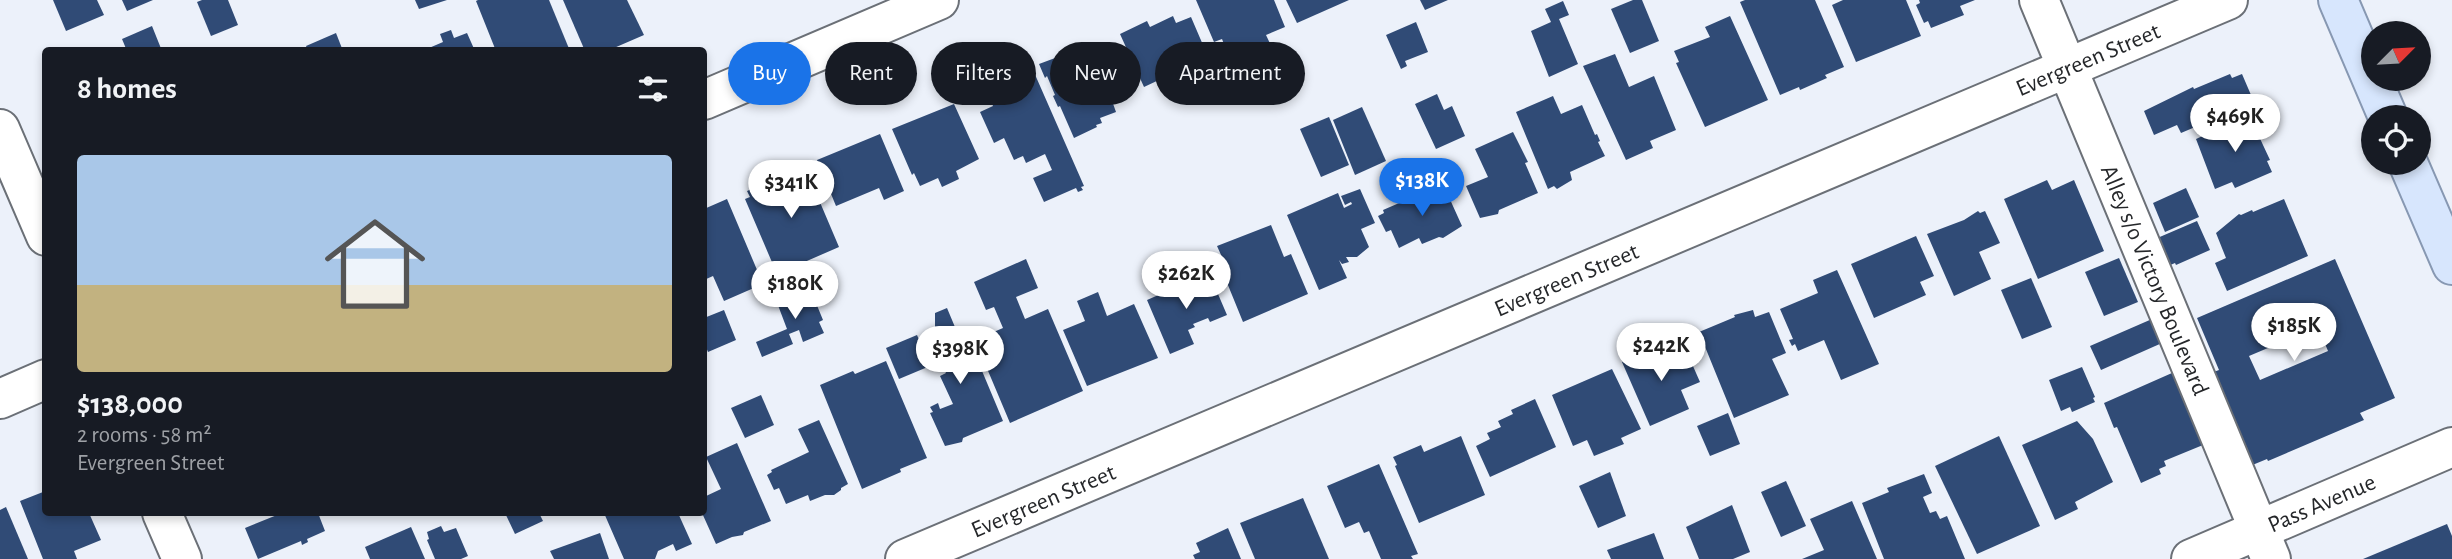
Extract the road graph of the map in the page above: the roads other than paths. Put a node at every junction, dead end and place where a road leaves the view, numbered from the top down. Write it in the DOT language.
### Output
graph roads {
  1 [pos="939,0"];
  2 [pos="2039,0"];
  3 [pos="2228,0"];
  4 [pos="2338,0"];
  5 [pos="2067,66"];
  6 [pos="707,99"];
  7 [pos="2383,105"];
  8 [pos="0,129"];
  9 [pos="2413,175"];
  10 [pos="42,227"];
  11 [pos="2452,265"];
  12 [pos="42,381"];
  13 [pos="0,399"];
  14 [pos="2452,447"];
  15 [pos="163,516"];
  16 [pos="2265,545"];
  17 [pos="182,559"];
  18 [pos="905,559"];
  19 [pos="2191,559"];
  1 -- 6 [label="street"];
  2 -- 5 [label="street, Alley s/o Victory Boulevard"];
  3 -- 5 [label="street, Evergreen Street"];
  4 -- 7 [label="main road"];
  5 -- 16 [label="street, Alley s/o Victory Boulevard"];
  5 -- 18 [label="street, Evergreen Street"];
  8 -- 10 [label="street"];
  9 -- 11 [label="main road"];
  12 -- 13 [label="street"];
  14 -- 16 [label="street, Pass Avenue"];
  15 -- 17 [label="street"];
  16 -- 19 [label="street, Pass Avenue"];
}
